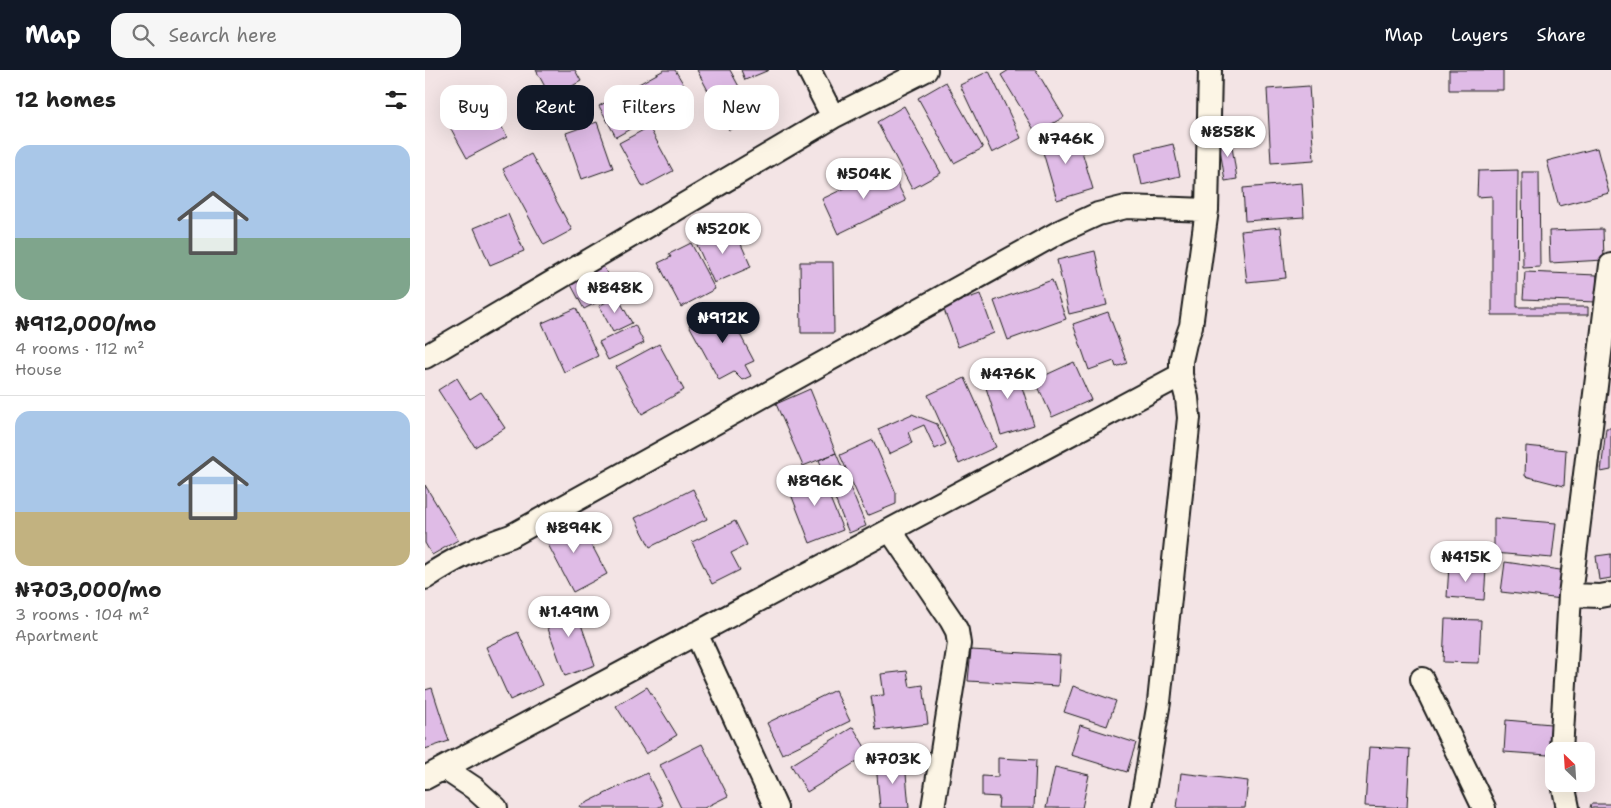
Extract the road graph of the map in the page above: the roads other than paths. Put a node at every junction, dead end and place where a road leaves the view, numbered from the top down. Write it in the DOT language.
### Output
graph roads {
  1 [pos="809,70"];
  2 [pos="926,70"];
  3 [pos="1210,70"];
  4 [pos="833,117"];
  5 [pos="1207,210"];
  6 [pos="1611,265"];
  7 [pos="1609,296"];
  8 [pos="425,357"];
  9 [pos="1181,375"];
  10 [pos="889,530"];
  11 [pos="425,578"];
  12 [pos="1611,594"];
  13 [pos="1571,595"];
  14 [pos="696,633"];
  15 [pos="1422,679"];
  16 [pos="1562,742"];
  17 [pos="435,773"];
  18 [pos="1565,792"];
  19 [pos="496,808"];
  20 [pos="776,808"];
  21 [pos="933,808"];
  22 [pos="1141,808"];
  23 [pos="1484,808"];
  24 [pos="1568,808"];
  1 -- 4 [label="street"];
  2 -- 4 [label="street"];
  3 -- 5 [label="street"];
  4 -- 8 [label="street"];
  5 -- 9 [label="street"];
  5 -- 11 [label="street"];
  6 -- 7 [label="street"];
  7 -- 13 [label="street"];
  9 -- 10 [label="street"];
  9 -- 22 [label="street"];
  10 -- 14 [label="street"];
  10 -- 21 [label="street"];
  12 -- 13 [label="street"];
  13 -- 16 [label="street"];
  14 -- 17 [label="street"];
  14 -- 20 [label="street"];
  15 -- 23 [label="street"];
  17 -- 19 [label="street"];
  18 -- 24 [label="street"];
}
